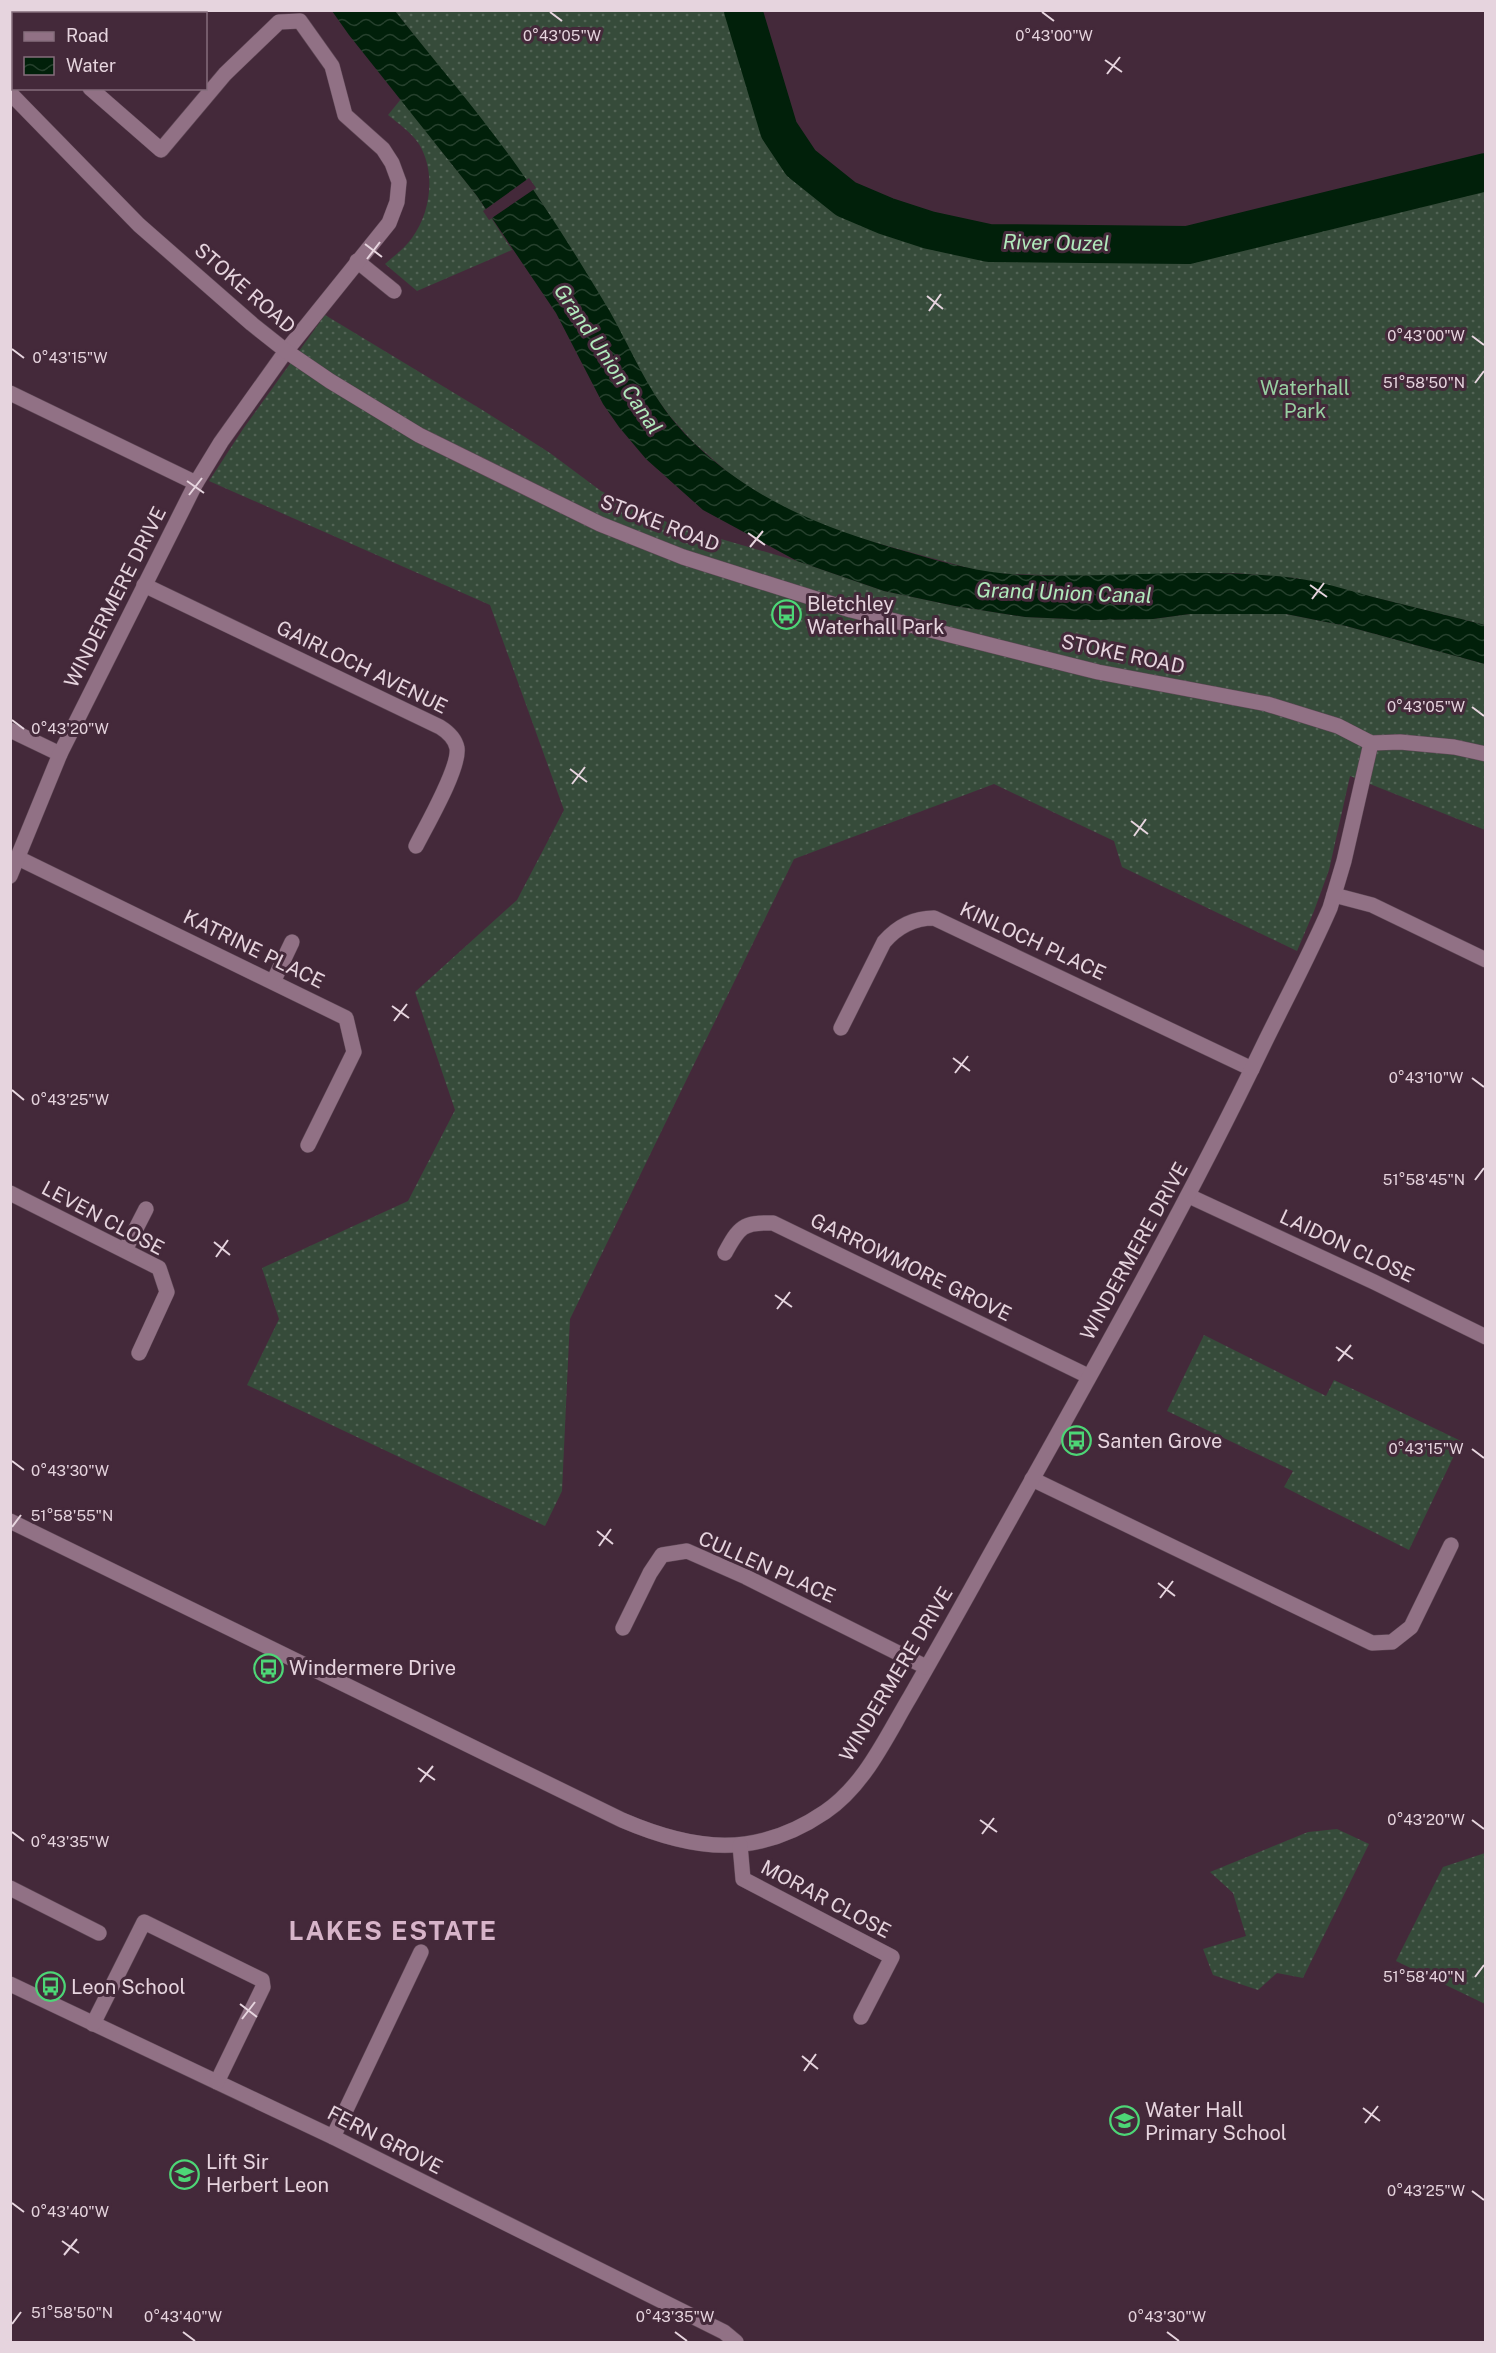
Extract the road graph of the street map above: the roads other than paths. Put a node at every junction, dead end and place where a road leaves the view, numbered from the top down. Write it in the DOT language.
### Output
graph roads {
  1 [pos="92,90"];
  2 [pos="10,93"];
  3 [pos="357,261"];
  4 [pos="394,291"];
  5 [pos="286,351"];
  6 [pos="10,393"];
  7 [pos="196,483"];
  8 [pos="144,585"];
  9 [pos="10,730"];
  10 [pos="1371,742"];
  11 [pos="60,754"];
  12 [pos="1485,754"];
  13 [pos="416,846"];
  14 [pos="18,858"];
  15 [pos="10,876"];
  16 [pos="1334,895"];
  17 [pos="292,942"];
  18 [pos="1485,960"];
  19 [pos="273,982"];
  20 [pos="841,1028"];
  21 [pos="1252,1069"];
  22 [pos="308,1145"];
  23 [pos="10,1193"];
  24 [pos="1189,1196"];
  25 [pos="146,1209"];
  26 [pos="125,1251"];
  27 [pos="725,1253"];
  28 [pos="1485,1337"];
  29 [pos="139,1353"];
  30 [pos="1088,1376"];
  31 [pos="1032,1479"];
  32 [pos="10,1521"];
  33 [pos="1451,1545"];
  34 [pos="623,1628"];
  35 [pos="926,1667"];
  36 [pos="740,1845"];
  37 [pos="10,1888"];
  38 [pos="99,1933"];
  39 [pos="421,1952"];
  40 [pos="10,1984"];
  41 [pos="861,2016"];
  42 [pos="93,2024"];
  43 [pos="217,2082"];
  44 [pos="333,2137"];
  45 [pos="736,2343"];
  1 -- 3 [label="street, WINDERMERE DRIVE"];
  2 -- 5 [label="street, STOKE ROAD"];
  3 -- 4 [label="street"];
  3 -- 5 [label="street, WINDERMERE DRIVE"];
  5 -- 7 [label="street, WINDERMERE DRIVE"];
  5 -- 10 [label="street, STOKE ROAD"];
  6 -- 7 [label="street"];
  7 -- 8 [label="street, WINDERMERE DRIVE"];
  8 -- 11 [label="street, WINDERMERE DRIVE"];
  8 -- 13 [label="street, GAIRLOCH AVENUE"];
  9 -- 11 [label="street"];
  10 -- 12 [label="street, STOKE ROAD"];
  10 -- 16 [label="street, WINDERMERE DRIVE"];
  11 -- 14 [label="street, WINDERMERE DRIVE"];
  14 -- 15 [label="street, WINDERMERE DRIVE"];
  14 -- 19 [label="street, KATRINE PLACE"];
  16 -- 18 [label="street"];
  16 -- 21 [label="street, WINDERMERE DRIVE"];
  17 -- 19 [label="street"];
  19 -- 22 [label="street, KATRINE PLACE"];
  20 -- 21 [label="street, KINLOCH PLACE"];
  21 -- 24 [label="street, WINDERMERE DRIVE"];
  23 -- 26 [label="street, LEVEN CLOSE"];
  24 -- 28 [label="street, LAIDON CLOSE"];
  24 -- 30 [label="street, WINDERMERE DRIVE"];
  25 -- 26 [label="street"];
  26 -- 29 [label="street, LEVEN CLOSE"];
  27 -- 30 [label="street, GARROWMORE GROVE"];
  30 -- 31 [label="street, WINDERMERE DRIVE"];
  31 -- 33 [label="street"];
  31 -- 35 [label="street, WINDERMERE DRIVE"];
  32 -- 36 [label="street, WINDERMERE DRIVE"];
  34 -- 35 [label="street, CULLEN PLACE"];
  35 -- 36 [label="street, WINDERMERE DRIVE"];
  36 -- 41 [label="street, MORAR CLOSE"];
  37 -- 38 [label="street"];
  39 -- 44 [label="street"];
  40 -- 42 [label="street, FERN GROVE"];
  42 -- 43 [label="street, FERN GROVE"];
  42 -- 43 [label="street"];
  43 -- 44 [label="street, FERN GROVE"];
  44 -- 45 [label="street, FERN GROVE"];
}
